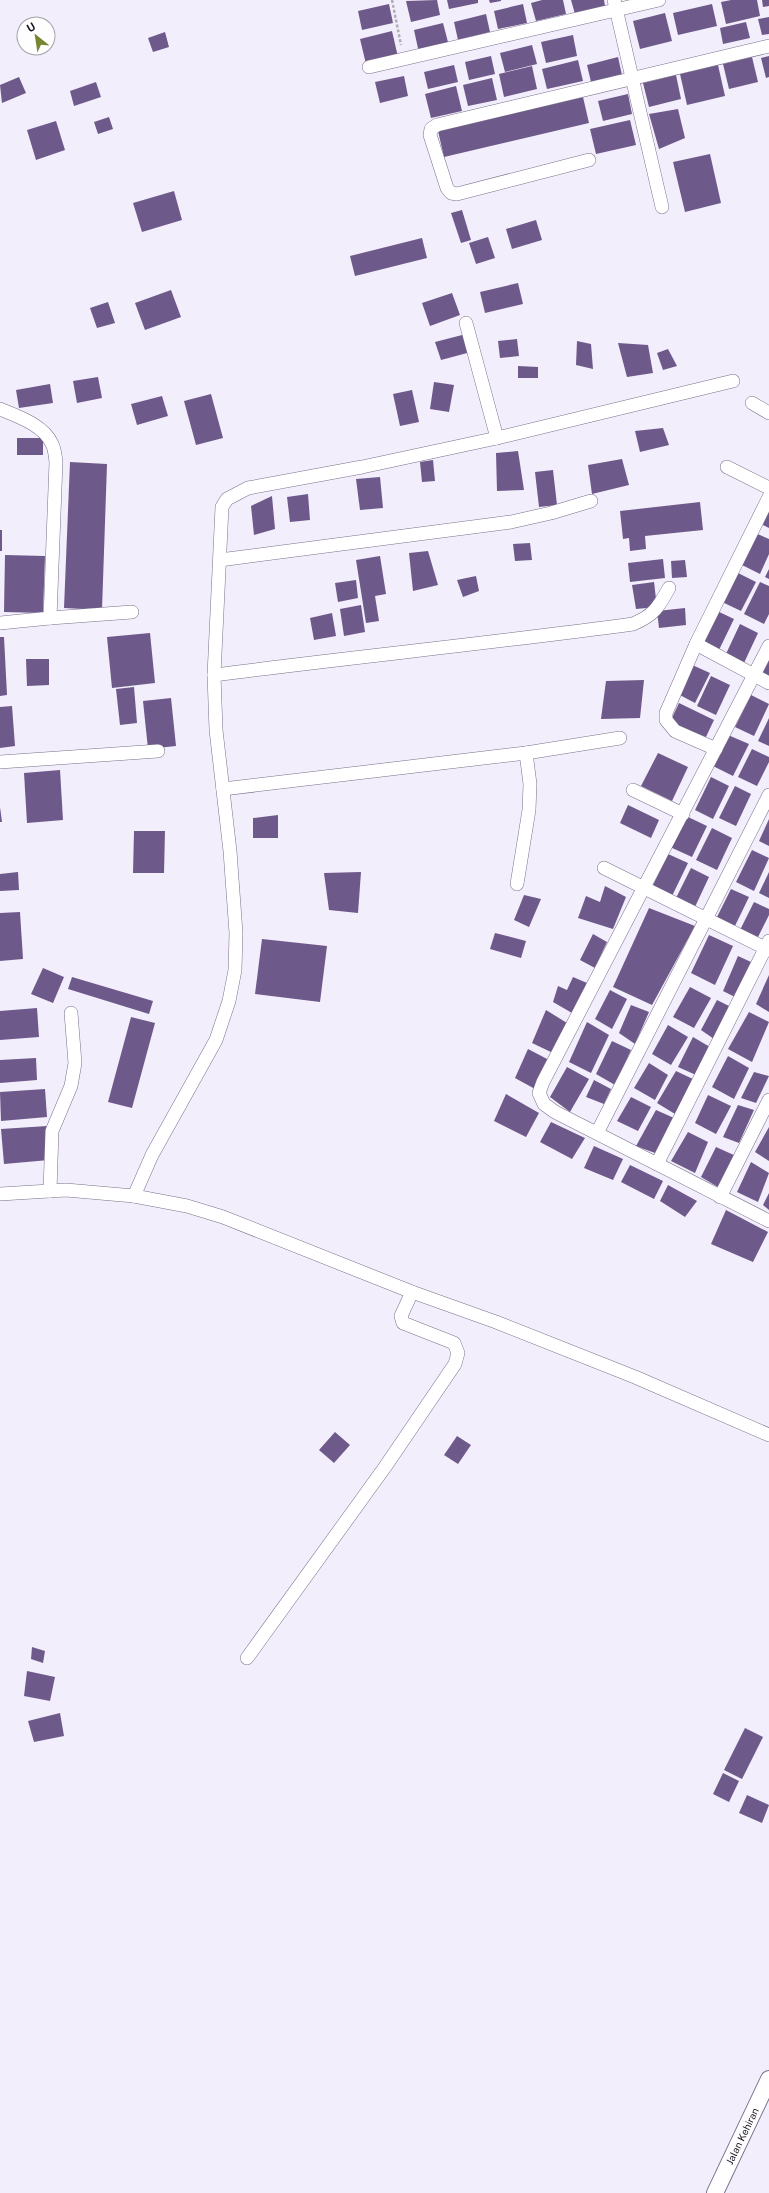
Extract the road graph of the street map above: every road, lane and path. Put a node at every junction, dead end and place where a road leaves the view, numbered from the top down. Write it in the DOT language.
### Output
graph roads {
  1 [pos="392,0"];
  2 [pos="658,0"];
  3 [pos="616,5"];
  4 [pos="769,46"];
  5 [pos="404,59"];
  6 [pos="369,67"];
  7 [pos="632,79"];
  8 [pos="589,160"];
  9 [pos="662,207"];
  10 [pos="466,323"];
  11 [pos="734,381"];
  12 [pos="752,403"];
  13 [pos="0,409"];
  14 [pos="769,413"];
  15 [pos="497,438"];
  16 [pos="727,467"];
  17 [pos="769,488"];
  18 [pos="769,497"];
  19 [pos="591,501"];
  20 [pos="220,560"];
  21 [pos="669,588"];
  22 [pos="132,612"];
  23 [pos="50,618"];
  24 [pos="0,623"];
  25 [pos="696,644"];
  26 [pos="769,646"];
  27 [pos="214,675"];
  28 [pos="754,675"];
  29 [pos="769,683"];
  30 [pos="620,738"];
  31 [pos="716,749"];
  32 [pos="158,751"];
  33 [pos="526,753"];
  34 [pos="0,762"];
  35 [pos="223,788"];
  36 [pos="633,790"];
  37 [pos="769,795"];
  38 [pos="683,814"];
  39 [pos="604,868"];
  40 [pos="517,884"];
  41 [pos="645,888"];
  42 [pos="705,918"];
  43 [pos="768,947"];
  44 [pos="71,1013"];
  45 [pos="769,1100"];
  46 [pos="597,1133"];
  47 [pos="658,1164"];
  48 [pos="50,1186"];
  49 [pos="0,1194"];
  50 [pos="134,1196"];
  51 [pos="720,1197"];
  52 [pos="769,1221"];
  53 [pos="412,1292"];
  54 [pos="769,1435"];
  55 [pos="247,1658"];
  56 [pos="769,2079"];
  57 [pos="715,2193"];
  1 -- 5 [label="path"];
  2 -- 3 [label="street"];
  3 -- 5 [label="street"];
  3 -- 7 [label="street"];
  4 -- 7 [label="street"];
  5 -- 6 [label="street"];
  7 -- 8 [label="street"];
  7 -- 9 [label="street"];
  10 -- 15 [label="street"];
  11 -- 15 [label="street"];
  12 -- 14 [label="street"];
  13 -- 23 [label="street"];
  15 -- 20 [label="street"];
  16 -- 17 [label="street"];
  18 -- 25 [label="street"];
  19 -- 20 [label="street"];
  20 -- 27 [label="street"];
  21 -- 27 [label="street"];
  22 -- 23 [label="street"];
  23 -- 24 [label="street"];
  25 -- 28 [label="street"];
  25 -- 31 [label="street"];
  26 -- 28 [label="street"];
  27 -- 35 [label="street"];
  28 -- 29 [label="street"];
  28 -- 31 [label="street"];
  30 -- 33 [label="street"];
  31 -- 38 [label="street"];
  32 -- 34 [label="street"];
  33 -- 35 [label="street"];
  33 -- 40 [label="street"];
  35 -- 50 [label="street"];
  36 -- 38 [label="street"];
  37 -- 42 [label="street"];
  38 -- 41 [label="street"];
  39 -- 41 [label="street"];
  41 -- 42 [label="street"];
  41 -- 46 [label="street"];
  42 -- 43 [label="street"];
  42 -- 46 [label="street"];
  43 -- 47 [label="street"];
  44 -- 48 [label="street"];
  45 -- 51 [label="street"];
  46 -- 47 [label="street"];
  47 -- 51 [label="street"];
  48 -- 49 [label="street"];
  48 -- 50 [label="street"];
  50 -- 53 [label="street"];
  51 -- 52 [label="street"];
  53 -- 54 [label="street"];
  53 -- 55 [label="street"];
  56 -- 57 [label="street, Jalan Kehiran"];
}
